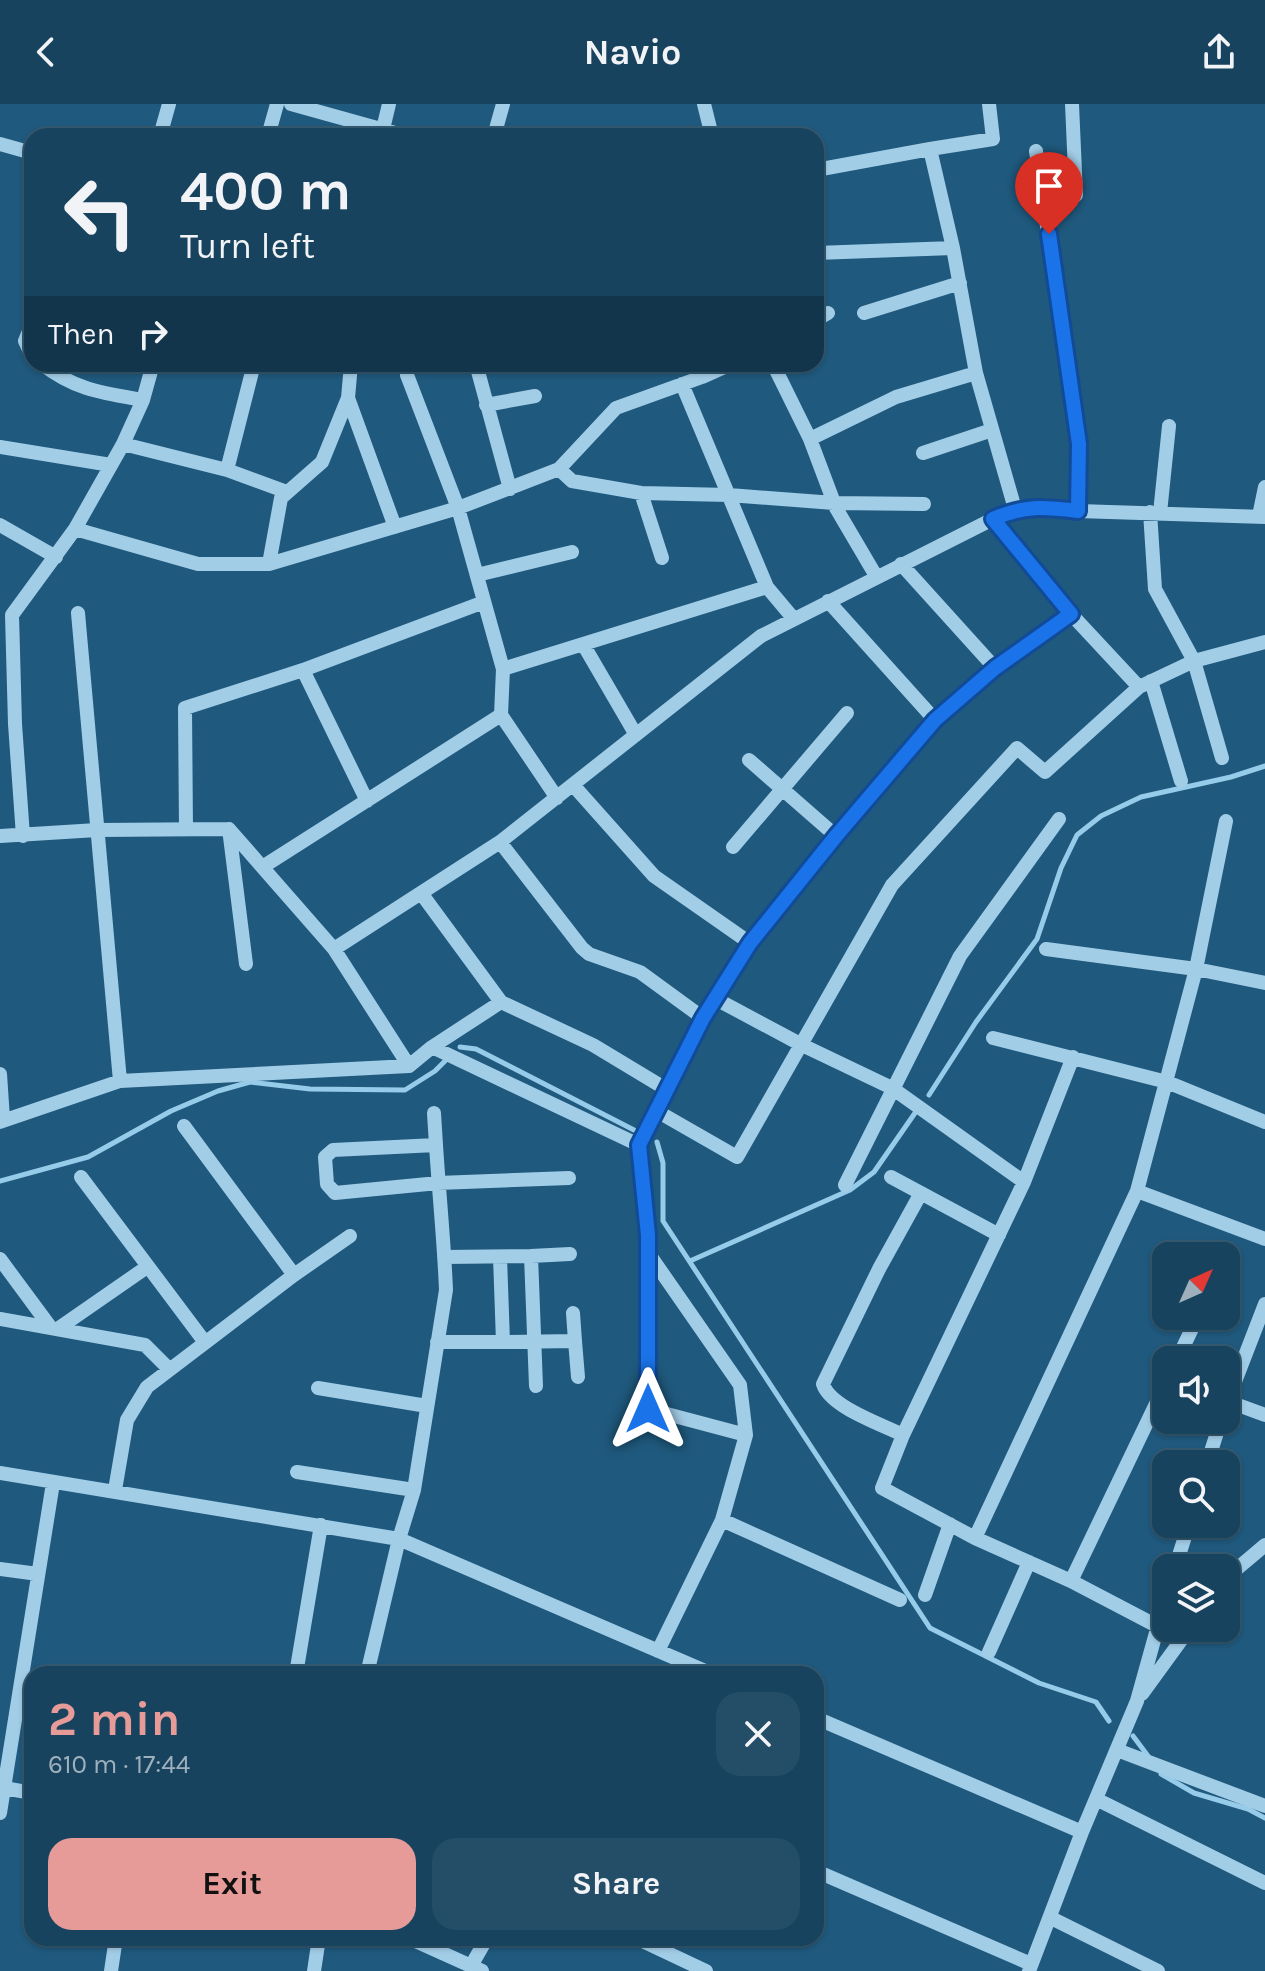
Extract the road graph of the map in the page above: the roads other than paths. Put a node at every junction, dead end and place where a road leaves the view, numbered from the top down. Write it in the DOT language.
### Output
graph roads {
  1 [pos="169,104"];
  2 [pos="277,104"];
  3 [pos="291,104"];
  4 [pos="389,104"];
  5 [pos="503,104"];
  6 [pos="704,104"];
  7 [pos="989,104"];
  8 [pos="1072,104"];
  9 [pos="162,128"];
  10 [pos="270,128"];
  11 [pos="379,128"];
  12 [pos="383,128"];
  13 [pos="496,128"];
  14 [pos="710,128"];
  15 [pos="0,144"];
  16 [pos="930,149"];
  17 [pos="24,151"];
  18 [pos="1036,151"];
  19 [pos="824,169"];
  20 [pos="1076,195"];
  21 [pos="953,248"];
  22 [pos="824,253"];
  23 [pos="960,283"];
  24 [pos="864,313"];
  25 [pos="52,372"];
  26 [pos="151,372"];
  27 [pos="252,372"];
  28 [pos="350,372"];
  29 [pos="407,372"];
  30 [pos="478,372"];
  31 [pos="703,372"];
  32 [pos="777,372"];
  33 [pos="976,373"];
  34 [pos="682,384"];
  35 [pos="535,396"];
  36 [pos="348,398"];
  37 [pos="143,400"];
  38 [pos="486,405"];
  39 [pos="1169,426"];
  40 [pos="992,430"];
  41 [pos="810,439"];
  42 [pos="123,444"];
  43 [pos="0,447"];
  44 [pos="923,453"];
  45 [pos="111,465"];
  46 [pos="559,469"];
  47 [pos="227,470"];
  48 [pos="1265,487"];
  49 [pos="510,489"];
  50 [pos="287,492"];
  51 [pos="641,493"];
  52 [pos="729,495"];
  53 [pos="834,503"];
  54 [pos="924,504"];
  55 [pos="458,508"];
  56 [pos="1015,509"];
  57 [pos="1078,511"];
  58 [pos="1155,512"];
  59 [pos="1262,517"];
  60 [pos="993,519"];
  61 [pos="0,525"];
  62 [pos="395,527"];
  63 [pos="75,529"];
  64 [pos="572,552"];
  65 [pos="56,557"];
  66 [pos="662,558"];
  67 [pos="269,564"];
  68 [pos="901,564"];
  69 [pos="477,575"];
  70 [pos="876,576"];
  71 [pos="767,587"];
  72 [pos="828,601"];
  73 [pos="484,602"];
  74 [pos="78,613"];
  75 [pos="1071,614"];
  76 [pos="793,618"];
  77 [pos="6,625"];
  78 [pos="1265,642"];
  79 [pos="583,644"];
  80 [pos="1194,661"];
  81 [pos="995,668"];
  82 [pos="503,669"];
  83 [pos="303,670"];
  84 [pos="1145,684"];
  85 [pos="847,713"];
  86 [pos="501,715"];
  87 [pos="935,720"];
  88 [pos="8,724"];
  89 [pos="636,735"];
  90 [pos="1222,758"];
  91 [pos="749,760"];
  92 [pos="1181,781"];
  93 [pos="573,785"];
  94 [pos="781,789"];
  95 [pos="557,798"];
  96 [pos="367,801"];
  97 [pos="1059,819"];
  98 [pos="1226,821"];
  99 [pos="186,829"];
  100 [pos="229,829"];
  101 [pos="97,830"];
  102 [pos="0,836"];
  103 [pos="23,836"];
  104 [pos="836,836"];
  105 [pos="500,842"];
  106 [pos="733,847"];
  107 [pos="264,866"];
  108 [pos="421,893"];
  109 [pos="750,943"];
  110 [pos="334,949"];
  111 [pos="1046,949"];
  112 [pos="246,964"];
  113 [pos="1196,969"];
  114 [pos="1265,983"];
  115 [pos="714,998"];
  116 [pos="501,1002"];
  117 [pos="703,1018"];
  118 [pos="993,1038"];
  119 [pos="802,1045"];
  120 [pos="432,1047"];
  121 [pos="1073,1057"];
  122 [pos="409,1066"];
  123 [pos="0,1074"];
  124 [pos="120,1081"];
  125 [pos="1167,1082"];
  126 [pos="892,1088"];
  127 [pos="666,1089"];
  128 [pos="655,1110"];
  129 [pos="434,1113"];
  130 [pos="1,1121"];
  131 [pos="1265,1122"];
  132 [pos="184,1126"];
  133 [pos="436,1145"];
  134 [pos="639,1145"];
  135 [pos="81,1177"];
  136 [pos="891,1177"];
  137 [pos="569,1178"];
  138 [pos="1024,1182"];
  139 [pos="438,1183"];
  140 [pos="845,1185"];
  141 [pos="1137,1191"];
  142 [pos="921,1193"];
  143 [pos="999,1235"];
  144 [pos="350,1236"];
  145 [pos="1265,1239"];
  146 [pos="570,1254"];
  147 [pos="648,1254"];
  148 [pos="531,1256"];
  149 [pos="444,1257"];
  150 [pos="500,1257"];
  151 [pos="0,1259"];
  152 [pos="147,1267"];
  153 [pos="294,1275"];
  154 [pos="1265,1304"];
  155 [pos="573,1313"];
  156 [pos="0,1319"];
  157 [pos="55,1328"];
  158 [pos="204,1341"];
  159 [pos="575,1341"];
  160 [pos="437,1342"];
  161 [pos="503,1342"];
  162 [pos="535,1342"];
  163 [pos="169,1369"];
  164 [pos="1240,1369"];
  165 [pos="578,1377"];
  166 [pos="536,1386"];
  167 [pos="318,1388"];
  168 [pos="427,1406"];
  169 [pos="1240,1407"];
  170 [pos="1152,1412"];
  171 [pos="1265,1415"];
  172 [pos="746,1435"];
  173 [pos="903,1435"];
  174 [pos="297,1472"];
  175 [pos="0,1473"];
  176 [pos="53,1483"];
  177 [pos="115,1490"];
  178 [pos="414,1490"];
  179 [pos="722,1520"];
  180 [pos="950,1524"];
  181 [pos="321,1525"];
  182 [pos="975,1538"];
  183 [pos="399,1539"];
  184 [pos="1265,1545"];
  185 [pos="1029,1562"];
  186 [pos="1240,1566"];
  187 [pos="0,1569"];
  188 [pos="38,1574"];
  189 [pos="1071,1581"];
  190 [pos="925,1595"];
  191 [pos="900,1600"];
  192 [pos="1152,1623"];
  193 [pos="1153,1642"];
  194 [pos="1180,1642"];
  195 [pos="658,1651"];
  196 [pos="989,1652"];
  197 [pos="297,1666"];
  198 [pos="369,1666"];
  199 [pos="693,1666"];
  200 [pos="1137,1701"];
  201 [pos="824,1721"];
  202 [pos="1117,1750"];
  203 [pos="4,1768"];
  204 [pos="4,1788"];
  205 [pos="24,1792"];
  206 [pos="1096,1799"];
  207 [pos="1265,1806"];
  208 [pos="0,1813"];
  209 [pos="1082,1832"];
  210 [pos="824,1875"];
  211 [pos="1265,1883"];
  212 [pos="1051,1918"];
  213 [pos="115,1946"];
  214 [pos="318,1946"];
  215 [pos="427,1946"];
  216 [pos="484,1946"];
  217 [pos="653,1946"];
  218 [pos="1030,1968"];
  219 [pos="477,1969"];
  220 [pos="111,1971"];
  221 [pos="314,1971"];
  222 [pos="706,1971"];
  223 [pos="1158,1971"];
  1 -- 9 [label="street"];
  2 -- 10 [label="street"];
  3 -- 11 [label="street"];
  4 -- 12 [label="street"];
  5 -- 13 [label="street"];
  6 -- 14 [label="street"];
  7 -- 16 [label="street"];
  8 -- 20 [label="street"];
  15 -- 17 [label="street"];
  16 -- 19 [label="street"];
  16 -- 21 [label="street"];
  18 -- 57 [label="street"];
  21 -- 22 [label="street"];
  21 -- 23 [label="street"];
  23 -- 24 [label="street"];
  23 -- 33 [label="street"];
  25 -- 37 [label="street"];
  26 -- 37 [label="street"];
  27 -- 47 [label="street"];
  28 -- 36 [label="street"];
  29 -- 55 [label="street"];
  30 -- 38 [label="street"];
  31 -- 34 [label="street"];
  32 -- 41 [label="street"];
  33 -- 40 [label="street"];
  33 -- 41 [label="street"];
  34 -- 46 [label="street"];
  34 -- 52 [label="street"];
  35 -- 38 [label="street"];
  36 -- 50 [label="street"];
  36 -- 62 [label="street"];
  37 -- 42 [label="street"];
  38 -- 49 [label="street"];
  39 -- 58 [label="street"];
  40 -- 44 [label="street"];
  40 -- 56 [label="street"];
  41 -- 53 [label="street"];
  42 -- 45 [label="street"];
  42 -- 47 [label="street"];
  43 -- 45 [label="street"];
  45 -- 63 [label="street"];
  46 -- 49 [label="street"];
  46 -- 51 [label="street"];
  47 -- 50 [label="street"];
  48 -- 59 [label="street"];
  49 -- 55 [label="street"];
  50 -- 67 [label="street"];
  51 -- 52 [label="street"];
  51 -- 66 [label="street"];
  52 -- 53 [label="street"];
  52 -- 71 [label="street"];
  53 -- 54 [label="street"];
  53 -- 70 [label="street"];
  55 -- 62 [label="street"];
  55 -- 69 [label="street"];
  56 -- 57 [label="street"];
  56 -- 60 [label="street"];
  57 -- 58 [label="street"];
  58 -- 59 [label="street"];
  58 -- 80 [label="street"];
  60 -- 68 [label="street"];
  60 -- 75 [label="street"];
  61 -- 65 [label="street"];
  62 -- 67 [label="street"];
  63 -- 65 [label="street"];
  63 -- 67 [label="street"];
  64 -- 69 [label="street"];
  65 -- 77 [label="street"];
  68 -- 70 [label="street"];
  68 -- 81 [label="street"];
  69 -- 73 [label="street"];
  70 -- 72 [label="street"];
  71 -- 76 [label="street"];
  71 -- 79 [label="street"];
  72 -- 76 [label="street"];
  72 -- 87 [label="street"];
  73 -- 82 [label="street"];
  73 -- 83 [label="street"];
  74 -- 101 [label="street"];
  75 -- 81 [label="street"];
  75 -- 84 [label="street"];
  76 -- 89 [label="street"];
  77 -- 88 [label="street"];
  78 -- 80 [label="street"];
  79 -- 82 [label="street"];
  79 -- 89 [label="street"];
  80 -- 84 [label="street"];
  80 -- 90 [label="street"];
  81 -- 87 [label="street"];
  82 -- 86 [label="street"];
  83 -- 96 [label="street"];
  83 -- 99 [label="street"];
  84 -- 92 [label="street"];
  84 -- 119 [label="street"];
  85 -- 94 [label="street"];
  86 -- 95 [label="street"];
  86 -- 96 [label="street"];
  87 -- 104 [label="street"];
  88 -- 103 [label="street"];
  89 -- 93 [label="street"];
  91 -- 94 [label="street"];
  93 -- 95 [label="street"];
  93 -- 109 [label="street"];
  94 -- 104 [label="street"];
  94 -- 106 [label="street"];
  95 -- 105 [label="street"];
  96 -- 107 [label="street"];
  97 -- 126 [label="street"];
  98 -- 113 [label="street"];
  99 -- 100 [label="street"];
  99 -- 101 [label="street"];
  100 -- 107 [label="street"];
  100 -- 112 [label="street"];
  101 -- 103 [label="street"];
  101 -- 124 [label="street"];
  102 -- 103 [label="street"];
  104 -- 109 [label="street"];
  105 -- 108 [label="street"];
  105 -- 117 [label="street"];
  107 -- 110 [label="street"];
  108 -- 110 [label="street"];
  108 -- 116 [label="street"];
  109 -- 115 [label="street"];
  110 -- 122 [label="street"];
  111 -- 113 [label="street"];
  113 -- 114 [label="street"];
  113 -- 125 [label="street"];
  115 -- 117 [label="street"];
  115 -- 119 [label="street"];
  116 -- 120 [label="street"];
  116 -- 127 [label="street"];
  117 -- 127 [label="street"];
  118 -- 121 [label="street"];
  119 -- 126 [label="street"];
  119 -- 128 [label="street"];
  120 -- 122 [label="street"];
  120 -- 134 [label="street"];
  121 -- 125 [label="street"];
  121 -- 138 [label="street"];
  122 -- 124 [label="street"];
  123 -- 130 [label="street"];
  124 -- 130 [label="street"];
  125 -- 131 [label="street"];
  125 -- 141 [label="street"];
  126 -- 138 [label="street"];
  126 -- 140 [label="street"];
  127 -- 128 [label="street"];
  128 -- 134 [label="street"];
  129 -- 133 [label="street"];
  132 -- 153 [label="street"];
  133 -- 139 [label="street"];
  133 -- 139 [label="street"];
  134 -- 147 [label="street"];
  135 -- 152 [label="street"];
  136 -- 142 [label="street"];
  137 -- 139 [label="street"];
  138 -- 143 [label="street"];
  139 -- 149 [label="street"];
  141 -- 145 [label="street"];
  141 -- 182 [label="street"];
  142 -- 143 [label="street"];
  142 -- 173 [label="street"];
  143 -- 173 [label="street"];
  144 -- 153 [label="street"];
  146 -- 148 [label="street"];
  147 -- 172 [label="street"];
  147 -- 172 [label="street"];
  148 -- 150 [label="street"];
  148 -- 162 [label="street"];
  149 -- 150 [label="street"];
  149 -- 160 [label="street"];
  150 -- 161 [label="street"];
  151 -- 157 [label="street"];
  152 -- 157 [label="street"];
  152 -- 158 [label="street"];
  153 -- 158 [label="street"];
  154 -- 164 [label="street"];
  155 -- 159 [label="street"];
  156 -- 157 [label="street"];
  157 -- 163 [label="street"];
  158 -- 163 [label="street"];
  159 -- 162 [label="street"];
  159 -- 165 [label="street"];
  160 -- 161 [label="street"];
  160 -- 168 [label="street"];
  161 -- 162 [label="street"];
  162 -- 166 [label="street"];
  163 -- 177 [label="street"];
  167 -- 168 [label="street"];
  168 -- 178 [label="street"];
  169 -- 171 [label="street"];
  170 -- 189 [label="street"];
  172 -- 179 [label="street"];
  173 -- 180 [label="street"];
  174 -- 178 [label="street"];
  175 -- 176 [label="street"];
  176 -- 177 [label="street"];
  176 -- 188 [label="street"];
  177 -- 181 [label="street"];
  178 -- 183 [label="street"];
  179 -- 191 [label="street"];
  179 -- 195 [label="street"];
  180 -- 182 [label="street"];
  180 -- 190 [label="street"];
  181 -- 183 [label="street"];
  181 -- 197 [label="street"];
  182 -- 185 [label="street"];
  183 -- 195 [label="street"];
  183 -- 198 [label="street"];
  184 -- 186 [label="street"];
  185 -- 189 [label="street"];
  185 -- 196 [label="street"];
  187 -- 188 [label="street"];
  188 -- 203 [label="street"];
  189 -- 192 [label="street"];
  193 -- 200 [label="street"];
  194 -- 200 [label="street"];
  195 -- 199 [label="street"];
  200 -- 202 [label="street"];
  201 -- 209 [label="street"];
  202 -- 206 [label="street"];
  202 -- 207 [label="street"];
  203 -- 204 [label="street"];
  204 -- 205 [label="street"];
  204 -- 208 [label="street"];
  206 -- 209 [label="street"];
  206 -- 211 [label="street"];
  209 -- 212 [label="street"];
  210 -- 218 [label="street"];
  212 -- 218 [label="street"];
  212 -- 223 [label="street"];
  213 -- 220 [label="street"];
  214 -- 221 [label="street"];
  215 -- 219 [label="street"];
  216 -- 219 [label="street"];
  217 -- 222 [label="street"];
}
